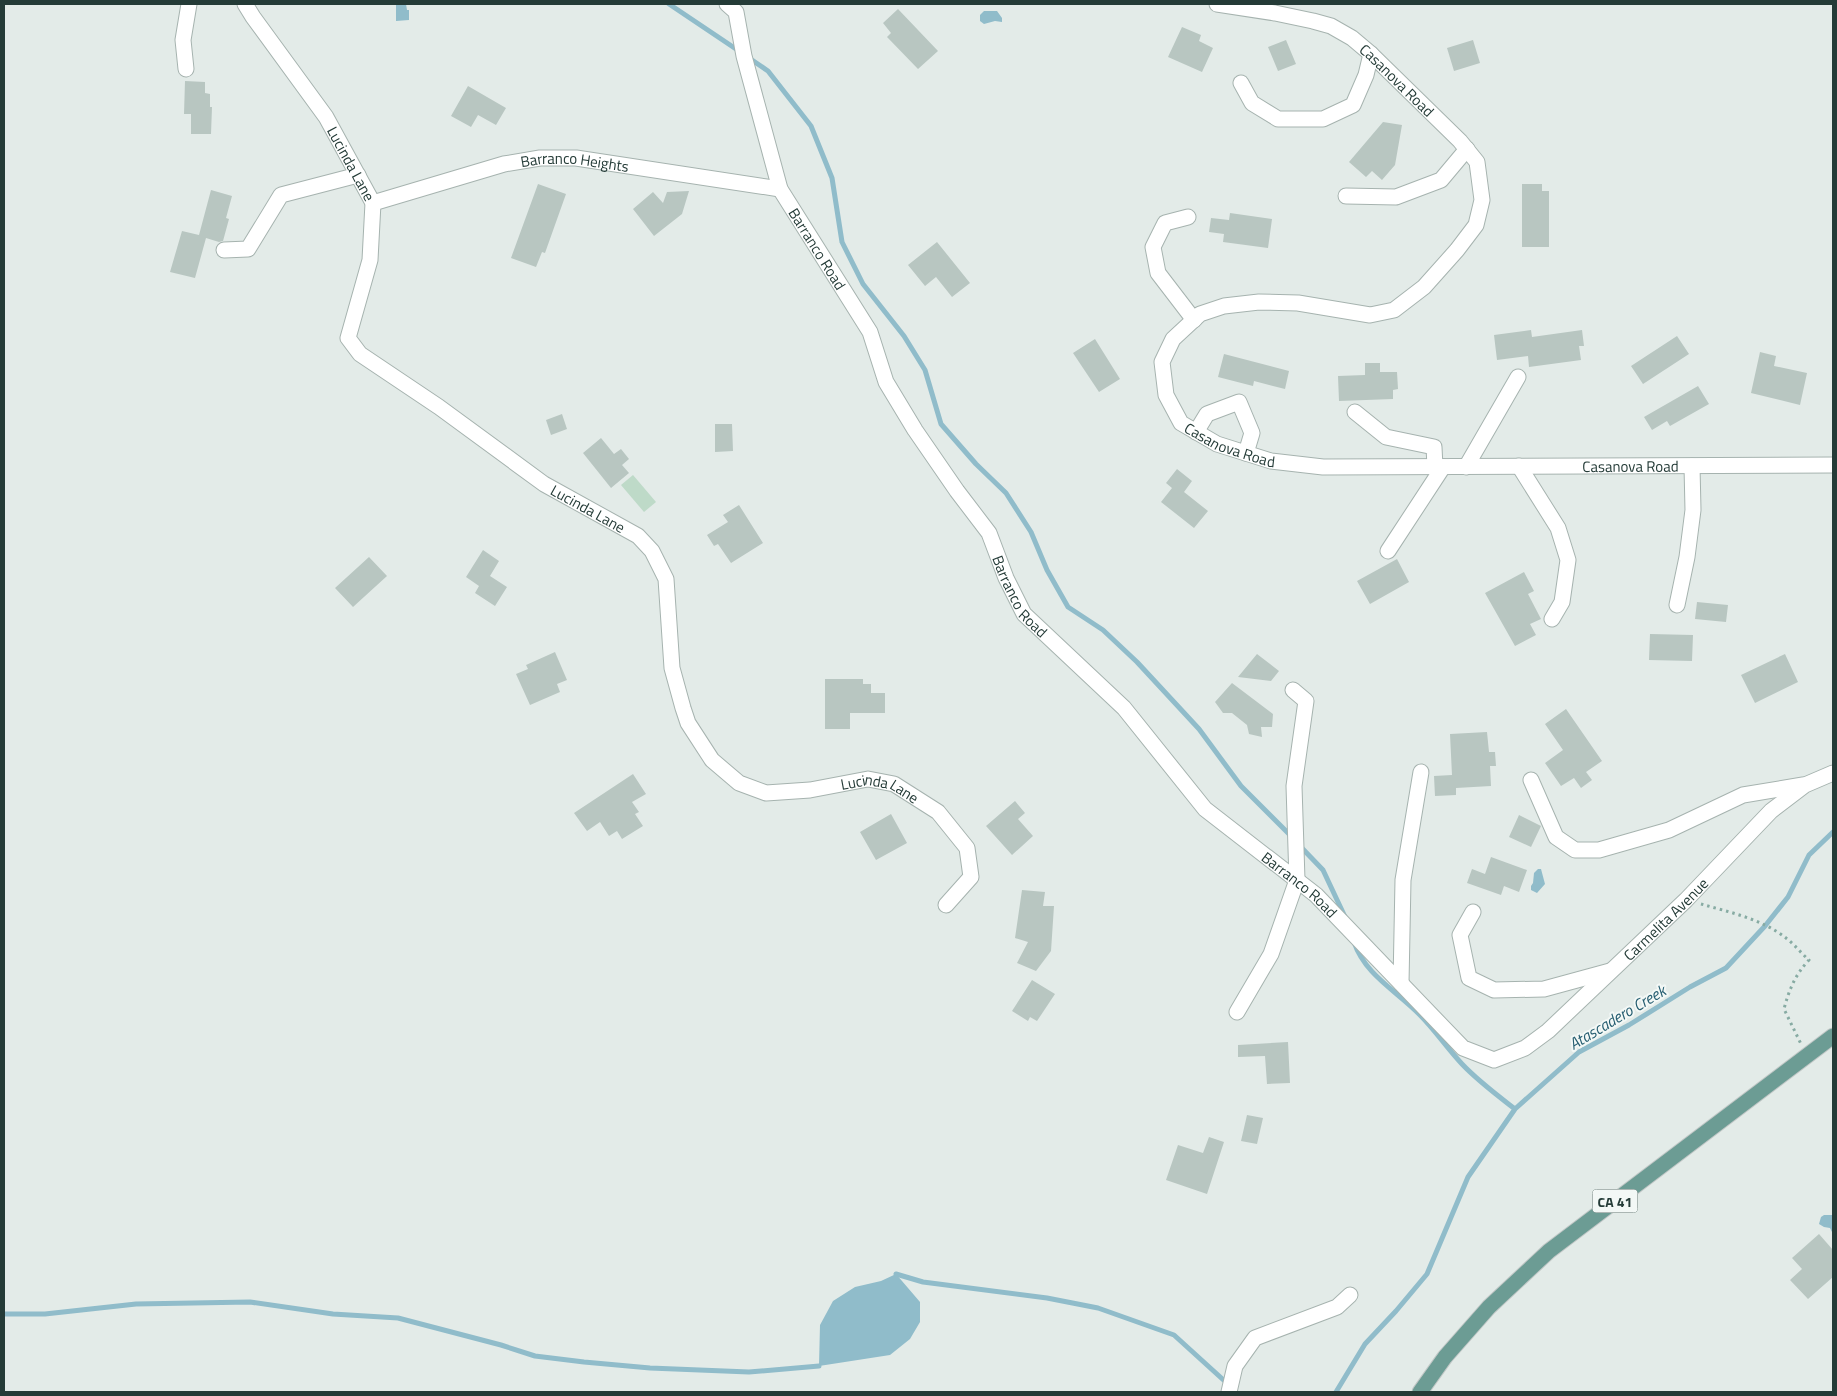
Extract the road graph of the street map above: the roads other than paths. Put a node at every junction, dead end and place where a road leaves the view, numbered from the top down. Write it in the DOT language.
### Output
graph roads {
  1 [pos="189,4"];
  2 [pos="727,4"];
  3 [pos="1217,4"];
  4 [pos="249,10"];
  5 [pos="1371,54"];
  6 [pos="186,69"];
  7 [pos="1241,83"];
  8 [pos="1467,149"];
  9 [pos="358,175"];
  10 [pos="780,189"];
  11 [pos="1346,196"];
  12 [pos="373,203"];
  13 [pos="1188,217"];
  14 [pos="224,250"];
  15 [pos="1194,320"];
  16 [pos="1518,377"];
  17 [pos="1355,412"];
  18 [pos="1196,432"];
  19 [pos="1246,453"];
  20 [pos="1833,465"];
  21 [pos="1519,466"];
  22 [pos="1692,466"];
  23 [pos="1439,467"];
  24 [pos="1466,467"];
  25 [pos="1388,551"];
  26 [pos="1677,605"];
  27 [pos="1552,619"];
  28 [pos="1293,690"];
  29 [pos="1421,772"];
  30 [pos="1833,773"];
  31 [pos="1530,780"];
  32 [pos="1805,785"];
  33 [pos="1297,880"];
  34 [pos="946,905"];
  35 [pos="1473,912"];
  36 [pos="1612,971"];
  37 [pos="1401,983"];
  38 [pos="1237,1012"];
  39 [pos="1833,1036"];
  40 [pos="1494,1060"];
  41 [pos="1350,1295"];
  42 [pos="1229,1392"];
  43 [pos="1420,1392"];
  1 -- 6 [label="street"];
  2 -- 10 [label="street, Barranco Road"];
  3 -- 5 [label="street, Casanova Road"];
  4 -- 9 [label="street, Lucinda Lane"];
  5 -- 7 [label="street"];
  5 -- 8 [label="street, Casanova Road"];
  8 -- 11 [label="street"];
  8 -- 15 [label="street, Casanova Road"];
  9 -- 12 [label="street, Lucinda Lane"];
  9 -- 14 [label="street"];
  10 -- 12 [label="street, Barranco Heights"];
  10 -- 33 [label="street, Barranco Road"];
  12 -- 34 [label="street, Lucinda Lane"];
  13 -- 15 [label="street"];
  15 -- 18 [label="street, Casanova Road"];
  16 -- 24 [label="street"];
  17 -- 23 [label="street"];
  18 -- 19 [label="street, Casanova Road"];
  18 -- 19 [label="street"];
  19 -- 23 [label="street, Casanova Road"];
  20 -- 22 [label="street, Casanova Road"];
  21 -- 22 [label="street, Casanova Road"];
  21 -- 24 [label="street, Casanova Road"];
  21 -- 27 [label="street"];
  22 -- 26 [label="street"];
  23 -- 24 [label="street, Casanova Road"];
  23 -- 25 [label="street"];
  28 -- 33 [label="street"];
  29 -- 37 [label="street"];
  30 -- 32 [label="street, Carmelita Avenue"];
  31 -- 32 [label="street"];
  32 -- 36 [label="street, Carmelita Avenue"];
  33 -- 37 [label="street, Barranco Road"];
  33 -- 38 [label="street"];
  35 -- 36 [label="street"];
  36 -- 40 [label="street, Carmelita Avenue"];
  37 -- 40 [label="street, Barranco Road"];
  39 -- 43 [label="main road, CA 41 / CA 41"];
  41 -- 42 [label="street"];
}
